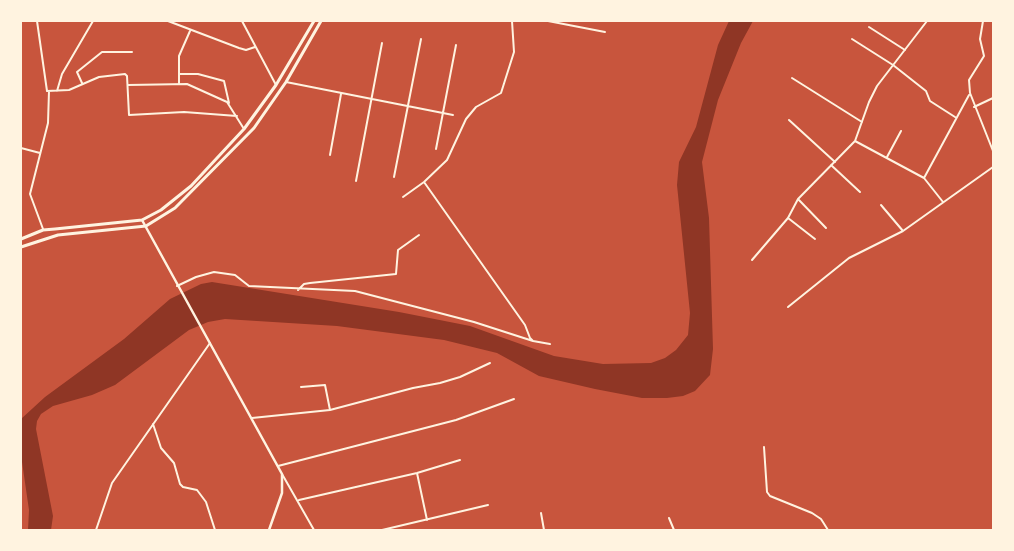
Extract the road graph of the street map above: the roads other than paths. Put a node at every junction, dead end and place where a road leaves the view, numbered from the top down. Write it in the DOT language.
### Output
graph roads {
  1 [pos="36,21"];
  2 [pos="94,21"];
  3 [pos="168,21"];
  4 [pos="242,21"];
  5 [pos="314,21"];
  6 [pos="321,21"];
  7 [pos="512,21"];
  8 [pos="548,21"];
  9 [pos="927,21"];
  10 [pos="982,21"];
  11 [pos="869,27"];
  12 [pos="190,31"];
  13 [pos="605,32"];
  14 [pos="421,39"];
  15 [pos="852,39"];
  16 [pos="382,43"];
  17 [pos="456,46"];
  18 [pos="255,47"];
  19 [pos="905,50"];
  20 [pos="132,52"];
  21 [pos="893,65"];
  22 [pos="179,74"];
  23 [pos="792,78"];
  24 [pos="286,82"];
  25 [pos="179,83"];
  26 [pos="83,84"];
  27 [pos="128,85"];
  28 [pos="276,85"];
  29 [pos="57,91"];
  30 [pos="50,92"];
  31 [pos="341,94"];
  32 [pos="970,94"];
  33 [pos="993,98"];
  34 [pos="372,99"];
  35 [pos="229,104"];
  36 [pos="407,106"];
  37 [pos="974,107"];
  38 [pos="443,113"];
  39 [pos="453,114"];
  40 [pos="237,116"];
  41 [pos="955,118"];
  42 [pos="789,120"];
  43 [pos="862,122"];
  44 [pos="244,130"];
  45 [pos="901,131"];
  46 [pos="993,138"];
  47 [pos="855,141"];
  48 [pos="988,141"];
  49 [pos="21,148"];
  50 [pos="436,149"];
  51 [pos="993,151"];
  52 [pos="40,153"];
  53 [pos="330,155"];
  54 [pos="887,157"];
  55 [pos="835,162"];
  56 [pos="831,166"];
  57 [pos="993,167"];
  58 [pos="394,177"];
  59 [pos="924,178"];
  60 [pos="356,181"];
  61 [pos="424,182"];
  62 [pos="860,192"];
  63 [pos="403,197"];
  64 [pos="798,199"];
  65 [pos="943,202"];
  66 [pos="882,205"];
  67 [pos="788,218"];
  68 [pos="142,220"];
  69 [pos="146,226"];
  70 [pos="826,228"];
  71 [pos="43,230"];
  72 [pos="903,231"];
  73 [pos="419,235"];
  74 [pos="21,239"];
  75 [pos="815,239"];
  76 [pos="21,247"];
  77 [pos="752,260"];
  78 [pos="177,286"];
  79 [pos="298,290"];
  80 [pos="788,307"];
  81 [pos="533,341"];
  82 [pos="210,343"];
  83 [pos="550,344"];
  84 [pos="490,363"];
  85 [pos="301,387"];
  86 [pos="514,399"];
  87 [pos="330,410"];
  88 [pos="252,418"];
  89 [pos="153,424"];
  90 [pos="764,446"];
  91 [pos="460,460"];
  92 [pos="278,466"];
  93 [pos="417,473"];
  94 [pos="282,474"];
  95 [pos="299,500"];
  96 [pos="488,504"];
  97 [pos="540,513"];
  98 [pos="669,518"];
  99 [pos="427,520"];
  100 [pos="96,530"];
  101 [pos="215,530"];
  102 [pos="269,530"];
  103 [pos="314,530"];
  104 [pos="382,530"];
  105 [pos="544,530"];
  106 [pos="674,530"];
  107 [pos="828,530"];
  1 -- 30 [label="street"];
  2 -- 29 [label="street"];
  3 -- 12 [label="street"];
  4 -- 18 [label="street"];
  5 -- 28 [label="highway"];
  6 -- 24 [label="highway"];
  7 -- 61 [label="street"];
  8 -- 13 [label="street"];
  9 -- 19 [label="street"];
  10 -- 32 [label="street"];
  11 -- 19 [label="street"];
  12 -- 18 [label="street"];
  12 -- 22 [label="street"];
  14 -- 36 [label="street"];
  15 -- 21 [label="street"];
  16 -- 34 [label="street"];
  17 -- 38 [label="street"];
  18 -- 28 [label="street"];
  19 -- 21 [label="street"];
  20 -- 26 [label="street"];
  21 -- 41 [label="street"];
  21 -- 43 [label="street"];
  22 -- 25 [label="street"];
  22 -- 35 [label="street"];
  23 -- 43 [label="street"];
  24 -- 31 [label="street"];
  24 -- 69 [label="highway"];
  25 -- 27 [label="street"];
  25 -- 35 [label="street"];
  26 -- 27 [label="street"];
  26 -- 29 [label="street"];
  27 -- 40 [label="street"];
  28 -- 44 [label="highway"];
  29 -- 30 [label="street"];
  30 -- 52 [label="street"];
  31 -- 34 [label="street"];
  31 -- 53 [label="street"];
  32 -- 37 [label="street"];
  32 -- 41 [label="street"];
  33 -- 37 [label="street"];
  34 -- 36 [label="street"];
  34 -- 60 [label="street"];
  35 -- 40 [label="street"];
  36 -- 38 [label="street"];
  36 -- 58 [label="street"];
  37 -- 48 [label="street"];
  38 -- 39 [label="street"];
  38 -- 50 [label="street"];
  40 -- 44 [label="street"];
  41 -- 59 [label="street"];
  42 -- 55 [label="street"];
  43 -- 47 [label="street"];
  44 -- 68 [label="highway"];
  45 -- 54 [label="street"];
  46 -- 48 [label="street"];
  47 -- 54 [label="street"];
  47 -- 55 [label="street"];
  48 -- 51 [label="street"];
  49 -- 52 [label="street"];
  52 -- 71 [label="street"];
  54 -- 59 [label="street"];
  55 -- 56 [label="street"];
  56 -- 62 [label="street"];
  56 -- 64 [label="street"];
  57 -- 65 [label="street"];
  59 -- 65 [label="street"];
  61 -- 63 [label="street"];
  61 -- 81 [label="street"];
  64 -- 67 [label="street"];
  64 -- 70 [label="street"];
  65 -- 72 [label="street"];
  66 -- 72 [label="street"];
  67 -- 75 [label="street"];
  67 -- 77 [label="street"];
  68 -- 69 [label="street"];
  68 -- 71 [label="highway"];
  69 -- 76 [label="highway"];
  69 -- 78 [label="street"];
  71 -- 74 [label="highway"];
  72 -- 80 [label="street"];
  73 -- 79 [label="street"];
  78 -- 79 [label="street"];
  78 -- 82 [label="street"];
  79 -- 81 [label="street"];
  81 -- 83 [label="street"];
  82 -- 88 [label="street"];
  82 -- 89 [label="street"];
  84 -- 87 [label="street"];
  85 -- 87 [label="street"];
  86 -- 92 [label="street"];
  87 -- 88 [label="street"];
  88 -- 92 [label="street"];
  89 -- 100 [label="street"];
  89 -- 101 [label="street"];
  90 -- 107 [label="street"];
  91 -- 93 [label="street"];
  92 -- 94 [label="street"];
  93 -- 95 [label="street"];
  93 -- 99 [label="street"];
  94 -- 95 [label="street"];
  94 -- 102 [label="street"];
  95 -- 103 [label="street"];
  96 -- 99 [label="street"];
  97 -- 105 [label="street"];
  98 -- 106 [label="street"];
  99 -- 104 [label="street"];
}
